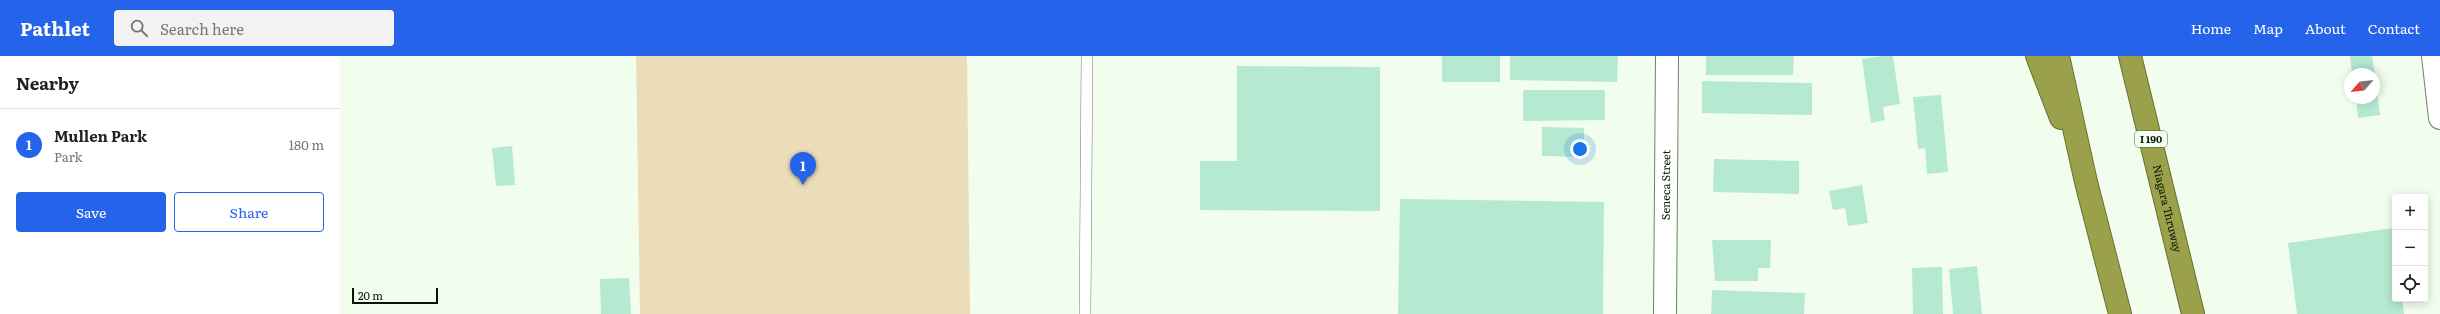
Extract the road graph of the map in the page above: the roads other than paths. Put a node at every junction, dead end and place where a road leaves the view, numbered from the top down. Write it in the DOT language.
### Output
graph roads {
  1 [pos="1087,56"];
  2 [pos="1667,56"];
  3 [pos="2036,56"];
  4 [pos="2058,56"];
  5 [pos="2130,56"];
  6 [pos="2433,56"];
  7 [pos="2440,118"];
  8 [pos="2086,182"];
  9 [pos="1085,314"];
  10 [pos="1665,314"];
  11 [pos="2120,314"];
  12 [pos="2193,314"];
  1 -- 9 [label="lane"];
  2 -- 10 [label="main road, Seneca Street"];
  3 -- 8 [label="highway"];
  4 -- 8 [label="highway"];
  5 -- 12 [label="highway, Niagara Thruway / I 190"];
  6 -- 7 [label="main road"];
  8 -- 11 [label="highway"];
}
